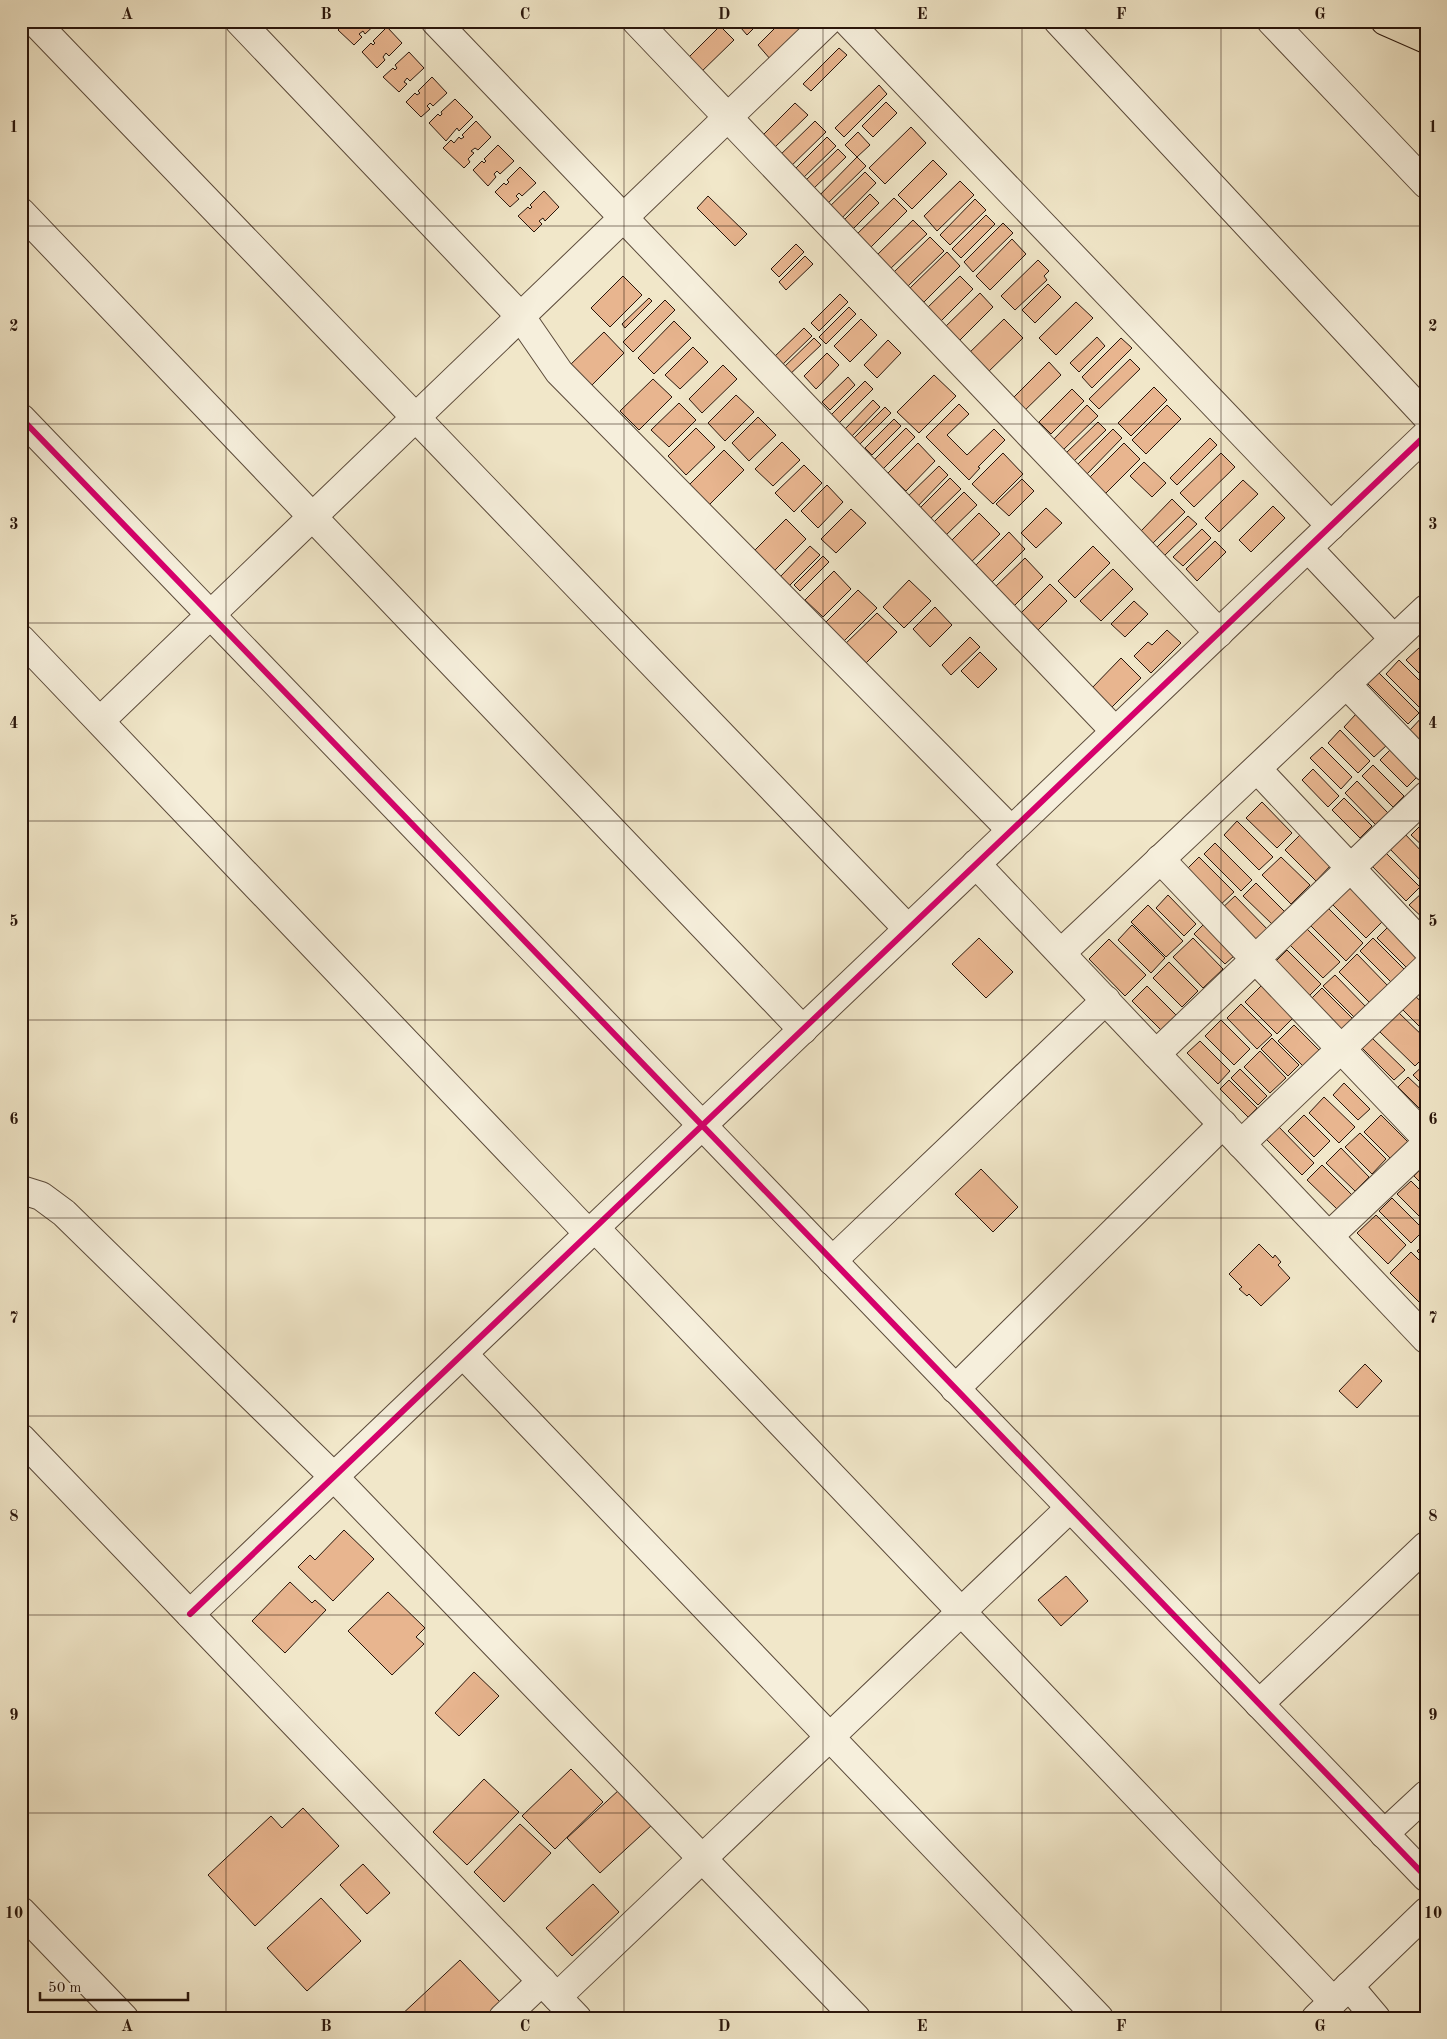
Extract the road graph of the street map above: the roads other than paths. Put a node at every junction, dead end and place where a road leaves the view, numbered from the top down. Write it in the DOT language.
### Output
graph roads {
  1 [pos="34,21"];
  2 [pos="239,21"];
  3 [pos="435,21"];
  4 [pos="636,21"];
  5 [pos="828,21"];
  6 [pos="847,21"];
  7 [pos="1058,21"];
  8 [pos="1271,21"];
  9 [pos="1385,21"];
  10 [pos="1426,39"];
  11 [pos="727,117"];
  12 [pos="1426,184"];
  13 [pos="21,212"];
  14 [pos="623,218"];
  15 [pos="521,316"];
  16 [pos="1426,416"];
  17 [pos="21,418"];
  18 [pos="416,418"];
  19 [pos="1426,435"];
  20 [pos="312,516"];
  21 [pos="1331,526"];
  22 [pos="1308,548"];
  23 [pos="1426,609"];
  24 [pos="210,615"];
  25 [pos="1219,632"];
  26 [pos="21,639"];
  27 [pos="1394,639"];
  28 [pos="1346,684"];
  29 [pos="100,722"];
  30 [pos="1116,731"];
  31 [pos="1426,767"];
  32 [pos="1256,769"];
  33 [pos="1426,796"];
  34 [pos="1011,830"];
  35 [pos="1160,859"];
  36 [pos="976,864"];
  37 [pos="1351,868"];
  38 [pos="908,929"];
  39 [pos="1426,948"];
  40 [pos="1061,953"];
  41 [pos="1256,959"];
  42 [pos="1426,968"];
  43 [pos="1106,1000"];
  44 [pos="803,1030"];
  45 [pos="1341,1049"];
  46 [pos="1156,1054"];
  47 [pos="1223,1124"];
  48 [pos="702,1126"];
  49 [pos="1426,1138"];
  50 [pos="1241,1144"];
  51 [pos="1426,1144"];
  52 [pos="21,1192"];
  53 [pos="592,1231"];
  54 [pos="1329,1236"];
  55 [pos="832,1261"];
  56 [pos="1424,1333"];
  57 [pos="463,1354"];
  58 [pos="955,1389"];
  59 [pos="21,1438"];
  60 [pos="334,1477"];
  61 [pos="1070,1508"];
  62 [pos="1426,1546"];
  63 [pos="961,1612"];
  64 [pos="190,1614"];
  65 [pos="1259,1704"];
  66 [pos="830,1737"];
  67 [pos="1426,1794"];
  68 [pos="1384,1834"];
  69 [pos="702,1858"];
  70 [pos="1426,1877"];
  71 [pos="21,1911"];
  72 [pos="1426,1912"];
  73 [pos="550,1989"];
  74 [pos="1333,2001"];
  75 [pos="124,2018"];
  76 [pos="503,2018"];
  77 [pos="577,2018"];
  78 [pos="856,2018"];
  79 [pos="1099,2018"];
  80 [pos="1376,2018"];
  1 -- 18 [label="street"];
  2 -- 15 [label="street"];
  3 -- 14 [label="street"];
  4 -- 11 [label="street"];
  5 -- 11 [label="street"];
  6 -- 21 [label="street"];
  7 -- 16 [label="street"];
  8 -- 12 [label="street"];
  9 -- 10 [label="main road"];
  11 -- 14 [label="street"];
  11 -- 25 [label="street"];
  13 -- 20 [label="street"];
  14 -- 15 [label="street"];
  14 -- 30 [label="street"];
  15 -- 18 [label="street"];
  15 -- 34 [label="street"];
  17 -- 24 [label="street"];
  18 -- 20 [label="street"];
  18 -- 38 [label="street"];
  19 -- 21 [label="street"];
  20 -- 24 [label="street"];
  20 -- 44 [label="street"];
  21 -- 22 [label="street"];
  22 -- 25 [label="street"];
  22 -- 27 [label="street"];
  23 -- 27 [label="street"];
  24 -- 29 [label="street"];
  24 -- 48 [label="street"];
  25 -- 30 [label="street"];
  26 -- 29 [label="street"];
  27 -- 28 [label="street"];
  28 -- 31 [label="street"];
  28 -- 32 [label="street"];
  29 -- 53 [label="street"];
  30 -- 34 [label="street"];
  32 -- 35 [label="street"];
  32 -- 37 [label="street"];
  33 -- 37 [label="street"];
  34 -- 36 [label="street"];
  35 -- 40 [label="street"];
  35 -- 41 [label="street"];
  36 -- 38 [label="street"];
  36 -- 40 [label="street"];
  37 -- 39 [label="street"];
  37 -- 41 [label="street"];
  38 -- 44 [label="street"];
  40 -- 43 [label="street"];
  41 -- 45 [label="street"];
  41 -- 46 [label="street"];
  42 -- 45 [label="street"];
  43 -- 46 [label="street"];
  43 -- 55 [label="street"];
  44 -- 48 [label="street"];
  45 -- 49 [label="street"];
  45 -- 50 [label="street"];
  46 -- 47 [label="street"];
  47 -- 50 [label="street"];
  47 -- 58 [label="street"];
  48 -- 53 [label="street"];
  48 -- 55 [label="street"];
  50 -- 54 [label="street"];
  51 -- 54 [label="street"];
  52 -- 60 [label="street"];
  53 -- 57 [label="street"];
  53 -- 63 [label="street"];
  54 -- 56 [label="street"];
  55 -- 58 [label="street"];
  57 -- 60 [label="street"];
  57 -- 66 [label="street"];
  58 -- 61 [label="street"];
  59 -- 64 [label="street"];
  60 -- 64 [label="street"];
  60 -- 69 [label="street"];
  61 -- 63 [label="street"];
  61 -- 65 [label="street"];
  62 -- 65 [label="street"];
  63 -- 66 [label="street"];
  63 -- 74 [label="street"];
  64 -- 73 [label="street"];
  65 -- 68 [label="street"];
  66 -- 69 [label="street"];
  66 -- 79 [label="street"];
  67 -- 68 [label="street"];
  68 -- 70 [label="street"];
  69 -- 73 [label="street"];
  69 -- 78 [label="street"];
  71 -- 75 [label="street"];
  72 -- 74 [label="street"];
  73 -- 76 [label="street"];
  73 -- 77 [label="street"];
  74 -- 80 [label="street"];
}
